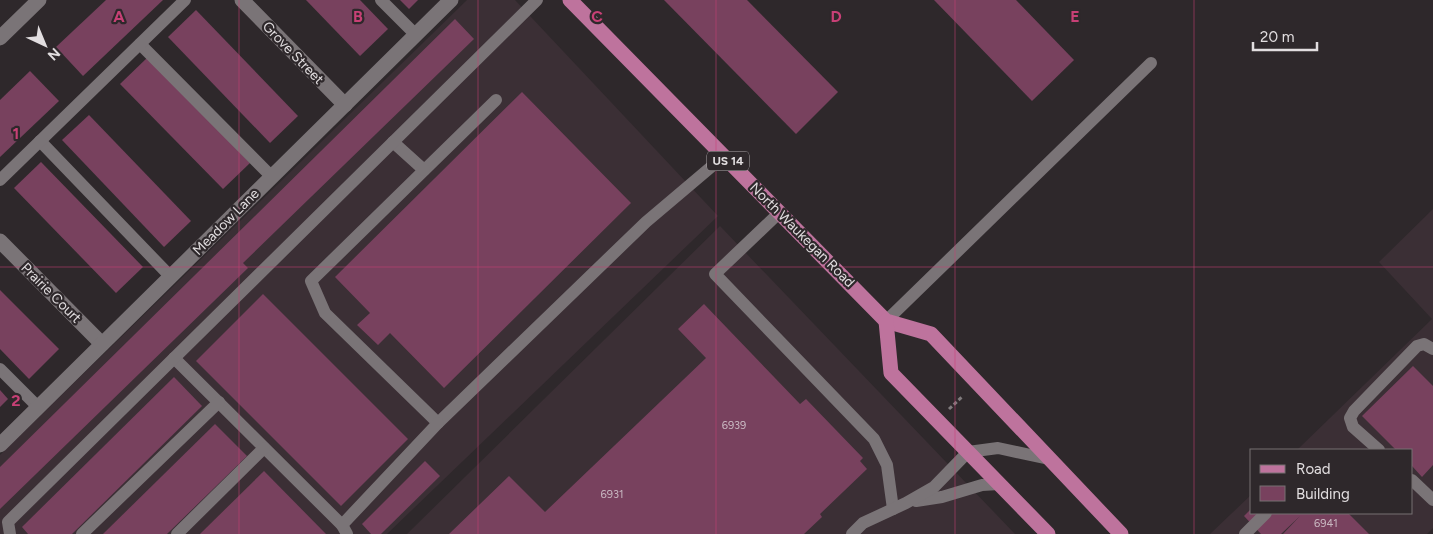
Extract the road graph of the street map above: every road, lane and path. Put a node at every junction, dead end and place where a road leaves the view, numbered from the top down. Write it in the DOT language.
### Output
graph roads {
  1 [pos="39,0"];
  2 [pos="185,0"];
  3 [pos="242,0"];
  4 [pos="381,0"];
  5 [pos="452,0"];
  6 [pos="537,0"];
  7 [pos="570,0"];
  8 [pos="416,35"];
  9 [pos="0,38"];
  10 [pos="140,44"];
  11 [pos="1151,63"];
  12 [pos="496,100"];
  13 [pos="345,105"];
  14 [pos="40,141"];
  15 [pos="393,142"];
  16 [pos="724,156"];
  17 [pos="424,170"];
  18 [pos="272,177"];
  19 [pos="0,180"];
  20 [pos="778,213"];
  21 [pos="0,241"];
  22 [pos="170,276"];
  23 [pos="886,321"];
  24 [pos="102,344"];
  25 [pos="1433,349"];
  26 [pos="174,358"];
  27 [pos="0,369"];
  28 [pos="962,396"];
  29 [pos="219,402"];
  30 [pos="38,406"];
  31 [pos="946,412"];
  32 [pos="438,422"];
  33 [pos="0,445"];
  34 [pos="264,448"];
  35 [pos="1378,449"];
  36 [pos="968,452"];
  37 [pos="1049,459"];
  38 [pos="1413,481"];
  39 [pos="999,484"];
  40 [pos="1430,491"];
  41 [pos="906,502"];
  42 [pos="893,509"];
  43 [pos="1265,514"];
  44 [pos="344,530"];
  45 [pos="10,534"];
  46 [pos="82,534"];
  47 [pos="177,534"];
  48 [pos="852,534"];
  49 [pos="1048,534"];
  50 [pos="1121,534"];
  51 [pos="1245,534"];
  1 -- 9 [label="street"];
  2 -- 10 [label="lane"];
  3 -- 13 [label="street, Grove Street"];
  4 -- 8 [label="lane"];
  5 -- 8 [label="street, Meadow Lane"];
  6 -- 15 [label="lane"];
  7 -- 16 [label="main road, North Waukegan Road / US 14"];
  8 -- 13 [label="street, Meadow Lane"];
  10 -- 14 [label="lane"];
  10 -- 18 [label="lane"];
  11 -- 23 [label="lane"];
  12 -- 17 [label="lane"];
  13 -- 18 [label="street, Meadow Lane"];
  14 -- 19 [label="lane"];
  14 -- 22 [label="lane"];
  15 -- 17 [label="lane"];
  15 -- 26 [label="lane"];
  16 -- 20 [label="main road, North Waukegan Road / US 14"];
  16 -- 32 [label="lane"];
  17 -- 32 [label="lane"];
  18 -- 22 [label="street, Meadow Lane"];
  20 -- 23 [label="main road, North Waukegan Road / US 14"];
  20 -- 42 [label="lane"];
  21 -- 24 [label="street, Prairie Court"];
  22 -- 24 [label="street, Meadow Lane"];
  23 -- 36 [label="main road"];
  23 -- 37 [label="main road, North Waukegan Road / US 14"];
  24 -- 30 [label="street, Meadow Lane"];
  25 -- 35 [label="lane"];
  26 -- 29 [label="lane"];
  26 -- 45 [label="lane"];
  27 -- 30 [label="lane"];
  28 -- 31 [label="path"];
  29 -- 34 [label="lane"];
  29 -- 46 [label="lane"];
  30 -- 33 [label="street, Meadow Lane"];
  32 -- 44 [label="lane"];
  34 -- 44 [label="lane"];
  34 -- 47 [label="lane"];
  36 -- 37 [label="lane"];
  36 -- 39 [label="main road"];
  36 -- 41 [label="lane"];
  37 -- 50 [label="main road, North Waukegan Road / US 14"];
  38 -- 40 [label="lane"];
  39 -- 41 [label="lane"];
  39 -- 49 [label="main road"];
  41 -- 42 [label="lane"];
  42 -- 48 [label="lane"];
  43 -- 51 [label="lane"];
}
